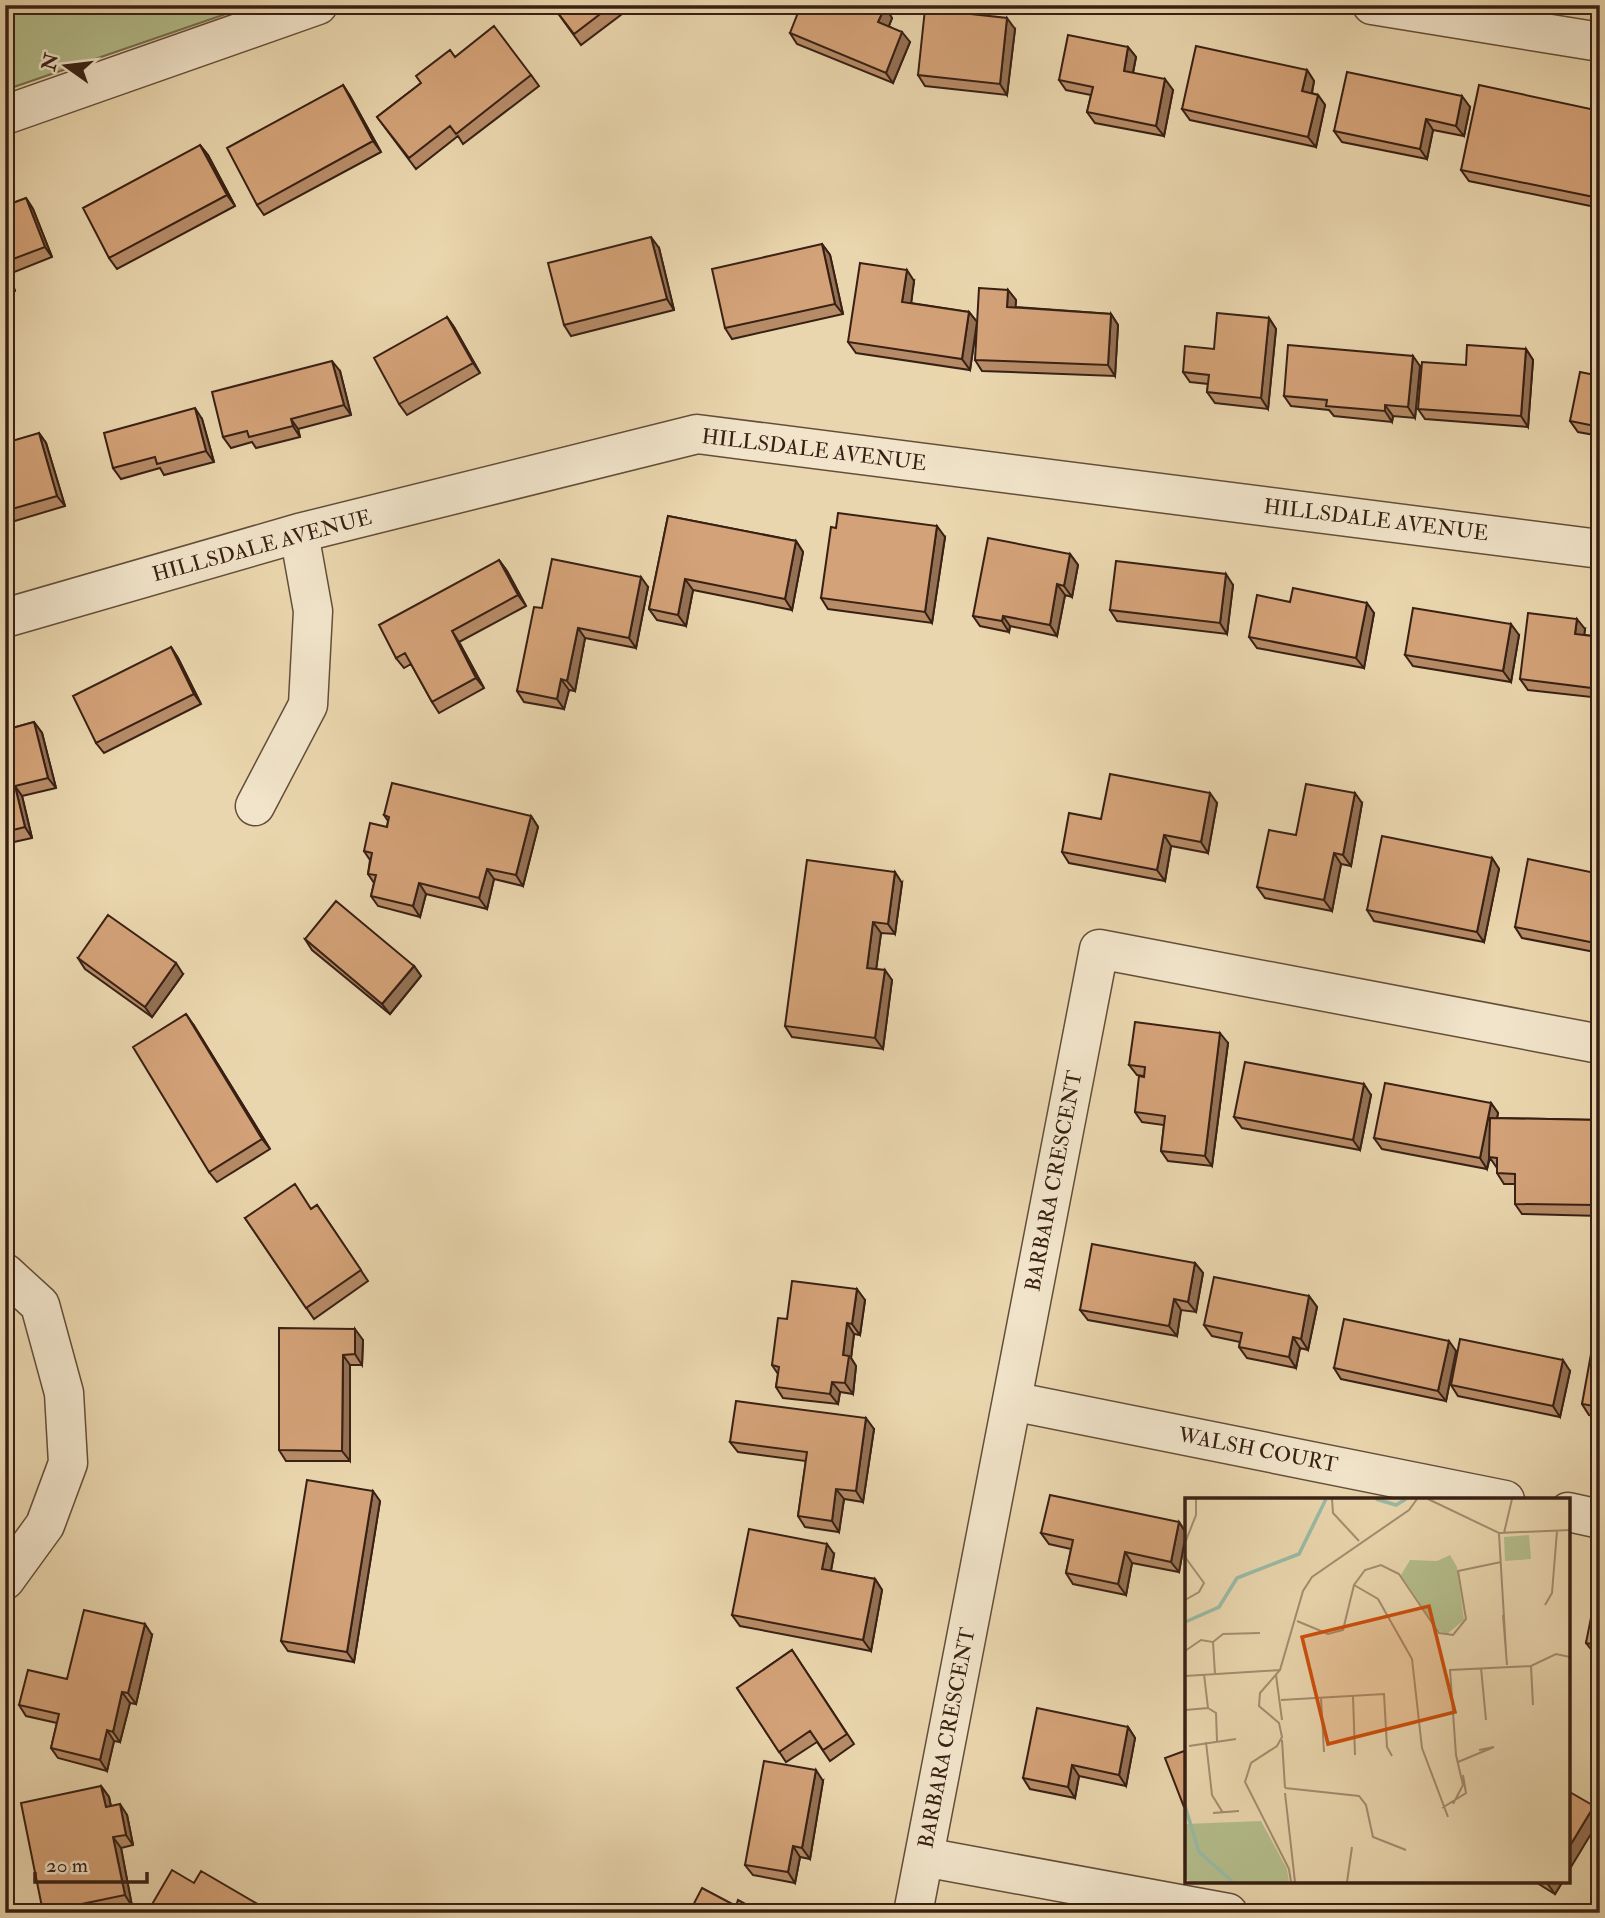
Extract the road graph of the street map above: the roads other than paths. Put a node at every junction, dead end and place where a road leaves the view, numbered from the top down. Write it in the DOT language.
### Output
graph roads {
  1 [pos="318,5"];
  2 [pos="1372,5"];
  3 [pos="1600,42"];
  4 [pos="5,116"];
  5 [pos="299,533"];
  6 [pos="1600,549"];
  7 [pos="5,618"];
  8 [pos="255,806"];
  9 [pos="1600,1044"];
  10 [pos="5,1273"];
  11 [pos="1012,1401"];
  12 [pos="1495,1498"];
  13 [pos="1570,1512"];
  14 [pos="1600,1519"];
  15 [pos="5,1580"];
  16 [pos="924,1857"];
  17 [pos="913,1913"];
  18 [pos="1228,1913"];
  1 -- 4 [label="street"];
  2 -- 3 [label="street"];
  5 -- 6 [label="street, HILLSDALE AVENUE"];
  5 -- 7 [label="street, HILLSDALE AVENUE"];
  5 -- 8 [label="street"];
  9 -- 11 [label="street, BARBARA CRESCENT"];
  10 -- 15 [label="street"];
  11 -- 12 [label="street, WALSH COURT"];
  11 -- 16 [label="street, BARBARA CRESCENT"];
  13 -- 14 [label="street"];
  16 -- 17 [label="street, BARBARA CRESCENT"];
  16 -- 18 [label="street"];
}
